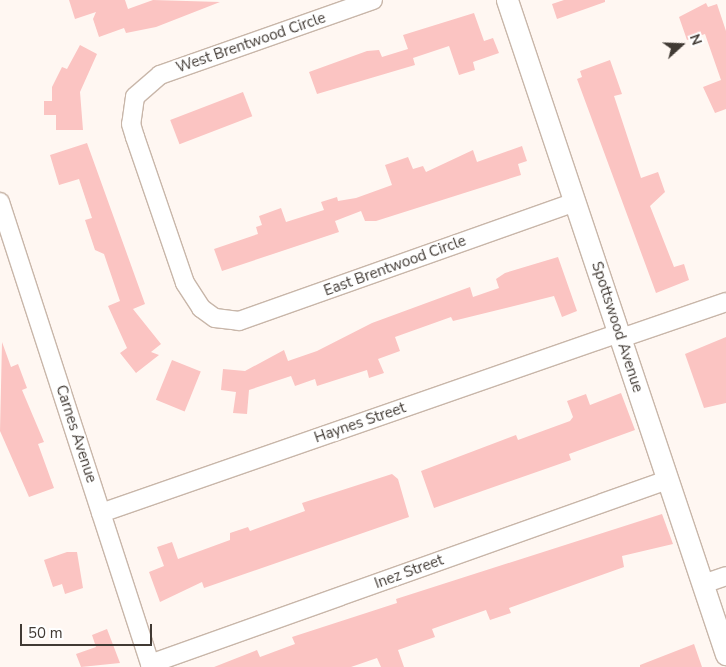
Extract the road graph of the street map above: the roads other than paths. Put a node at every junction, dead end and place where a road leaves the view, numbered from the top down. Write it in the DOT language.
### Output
graph roads {
  1 [pos="373,0"];
  2 [pos="507,0"];
  3 [pos="0,202"];
  4 [pos="575,202"];
  5 [pos="726,302"];
  6 [pos="215,318"];
  7 [pos="620,336"];
  8 [pos="667,480"];
  9 [pos="101,512"];
  10 [pos="726,576"];
  11 [pos="703,584"];
  12 [pos="726,654"];
  13 [pos="150,666"];
  1 -- 6 [label="street, West Brentwood Circle"];
  2 -- 4 [label="street, Spottswood Avenue"];
  3 -- 9 [label="street, Carnes Avenue"];
  4 -- 6 [label="street, East Brentwood Circle"];
  4 -- 7 [label="street, Spottswood Avenue"];
  5 -- 7 [label="street, Haynes Street"];
  7 -- 8 [label="street, Spottswood Avenue"];
  7 -- 9 [label="street, Haynes Street"];
  8 -- 11 [label="street, Spottswood Avenue"];
  8 -- 13 [label="street, Inez Street"];
  9 -- 13 [label="street, Carnes Avenue"];
  10 -- 11 [label="street"];
  11 -- 12 [label="street, Spottswood Avenue"];
}
